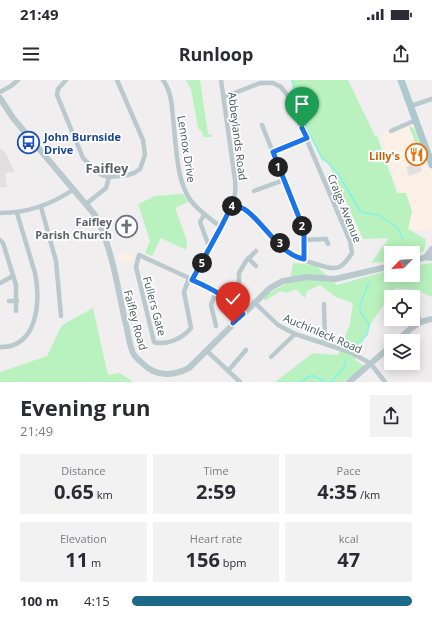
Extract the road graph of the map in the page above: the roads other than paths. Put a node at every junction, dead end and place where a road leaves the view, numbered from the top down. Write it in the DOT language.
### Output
graph roads {
  1 [pos="18,80"];
  2 [pos="66,80"];
  3 [pos="117,80"];
  4 [pos="163,80"];
  5 [pos="221,80"];
  6 [pos="401,80"];
  7 [pos="273,82"];
  8 [pos="0,92"];
  9 [pos="224,97"];
  10 [pos="0,98"];
  11 [pos="432,99"];
  12 [pos="411,106"];
  13 [pos="416,120"];
  14 [pos="262,125"];
  15 [pos="391,131"];
  16 [pos="307,138"];
  17 [pos="273,152"];
  18 [pos="432,165"];
  19 [pos="110,177"];
  20 [pos="284,180"];
  21 [pos="74,189"];
  22 [pos="254,191"];
  23 [pos="86,204"];
  24 [pos="232,205"];
  25 [pos="41,207"];
  26 [pos="0,213"];
  27 [pos="17,213"];
  28 [pos="204,215"];
  29 [pos="221,227"];
  30 [pos="0,240"];
  31 [pos="304,240"];
  32 [pos="328,244"];
  33 [pos="210,249"];
  34 [pos="432,249"];
  35 [pos="256,251"];
  36 [pos="429,257"];
  37 [pos="248,258"];
  38 [pos="304,259"];
  39 [pos="256,266"];
  40 [pos="384,268"];
  41 [pos="13,276"];
  42 [pos="191,279"];
  43 [pos="0,283"];
  44 [pos="216,291"];
  45 [pos="228,300"];
  46 [pos="9,301"];
  47 [pos="16,301"];
  48 [pos="254,302"];
  49 [pos="324,304"];
  50 [pos="16,311"];
  51 [pos="243,314"];
  52 [pos="61,316"];
  53 [pos="432,319"];
  54 [pos="420,321"];
  55 [pos="216,326"];
  56 [pos="414,326"];
  57 [pos="295,334"];
  58 [pos="405,334"];
  59 [pos="325,344"];
  60 [pos="0,347"];
  61 [pos="246,350"];
  62 [pos="206,351"];
  63 [pos="384,351"];
  64 [pos="271,357"];
  65 [pos="369,363"];
  66 [pos="228,371"];
  67 [pos="240,382"];
  68 [pos="349,382"];
  69 [pos="385,382"];
  1 -- 8 [label="street"];
  2 -- 19 [label="street"];
  3 -- 19 [label="street"];
  4 -- 28 [label="street, Lennox Drive"];
  5 -- 9 [label="street, Abbeylands Road"];
  6 -- 12 [label="main road"];
  7 -- 9 [label="street, Craigs Avenue"];
  7 -- 16 [label="street, Craigs Avenue"];
  9 -- 24 [label="street, Abbeylands Road"];
  10 -- 21 [label="street, Faifley Road"];
  11 -- 12 [label="street"];
  12 -- 13 [label="main road"];
  13 -- 15 [label="street"];
  13 -- 18 [label="main road"];
  14 -- 17 [label="street"];
  16 -- 17 [label="street"];
  16 -- 38 [label="street, Craigs Avenue"];
  17 -- 20 [label="street"];
  19 -- 23 [label="street"];
  20 -- 22 [label="street"];
  20 -- 31 [label="street"];
  21 -- 23 [label="street, Faifley Road"];
  21 -- 25 [label="street"];
  23 -- 62 [label="street, Faifley Road"];
  24 -- 29 [label="street, Abbeylands Road"];
  24 -- 38 [label="street, Craigs Avenue"];
  25 -- 27 [label="street"];
  25 -- 52 [label="street"];
  26 -- 27 [label="street"];
  27 -- 60 [label="street"];
  28 -- 29 [label="street, Lennox Drive"];
  28 -- 33 [label="street"];
  29 -- 33 [label="street, Abbeylands Road"];
  30 -- 41 [label="street"];
  31 -- 32 [label="street"];
  31 -- 38 [label="street"];
  33 -- 42 [label="street, Abbeylands Road"];
  34 -- 36 [label="street"];
  35 -- 37 [label="street"];
  37 -- 39 [label="street"];
  37 -- 45 [label="street"];
  40 -- 48 [label="street, Faifley Road"];
  41 -- 43 [label="street"];
  41 -- 47 [label="street"];
  42 -- 42 [label="street, Fullers Gate"];
  42 -- 44 [label="street"];
  44 -- 45 [label="street"];
  44 -- 55 [label="street"];
  45 -- 51 [label="street"];
  46 -- 47 [label="street"];
  47 -- 50 [label="street"];
  48 -- 51 [label="street, Faifley Road"];
  48 -- 57 [label="street, Auchinleck Road"];
  49 -- 59 [label="street"];
  51 -- 62 [label="street, Faifley Road"];
  53 -- 54 [label="street"];
  56 -- 58 [label="street"];
  57 -- 59 [label="street, Auchinleck Road"];
  57 -- 64 [label="street"];
  59 -- 65 [label="street, Auchinleck Road"];
  61 -- 66 [label="street"];
  62 -- 66 [label="street"];
  63 -- 65 [label="street"];
  65 -- 68 [label="street"];
  65 -- 69 [label="street"];
  66 -- 67 [label="street"];
}
